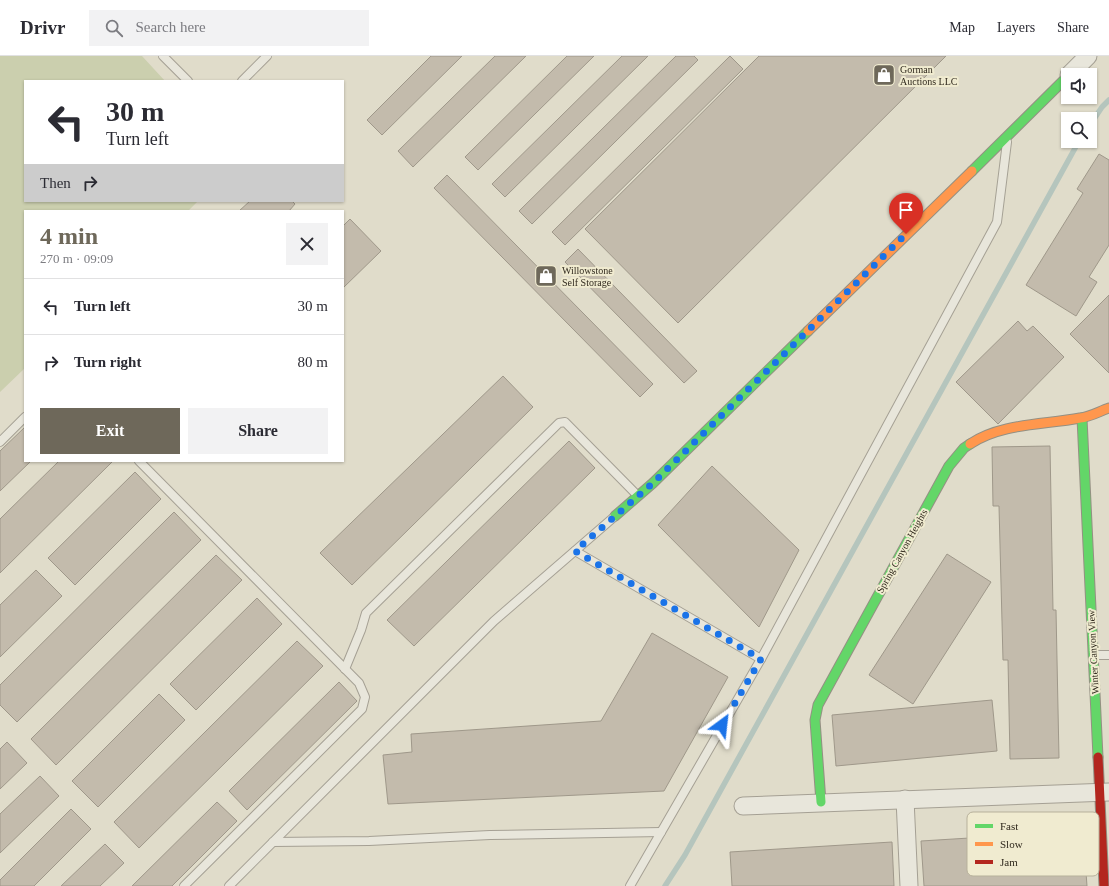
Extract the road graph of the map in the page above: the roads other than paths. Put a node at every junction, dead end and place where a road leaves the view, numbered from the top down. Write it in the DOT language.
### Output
graph roads {
  1 [pos="163,56"];
  2 [pos="268,56"];
  3 [pos="1088,56"];
  4 [pos="1075,68"];
  5 [pos="187,80"];
  6 [pos="243,80"];
  7 [pos="1061,82"];
  8 [pos="1008,135"];
  9 [pos="1109,408"];
  10 [pos="24,418"];
  11 [pos="1082,418"];
  12 [pos="0,442"];
  13 [pos="140,462"];
  14 [pos="638,496"];
  15 [pos="615,516"];
  16 [pos="575,551"];
  17 [pos="1093,655"];
  18 [pos="1109,655"];
  19 [pos="761,659"];
  20 [pos="345,669"];
  21 [pos="1104,792"];
  22 [pos="905,799"];
  23 [pos="821,802"];
  24 [pos="743,806"];
  25 [pos="661,832"];
  26 [pos="272,842"];
  27 [pos="184,886"];
  28 [pos="229,886"];
  29 [pos="630,886"];
  30 [pos="909,886"];
  31 [pos="1104,886"];
  1 -- 5 [label="lane"];
  2 -- 6 [label="lane"];
  3 -- 4 [label="street"];
  7 -- 8 [label="street"];
  8 -- 14 [label="street"];
  8 -- 19 [label="lane"];
  9 -- 11 [label="street, Spring Canyon Heights"];
  10 -- 12 [label="lane"];
  11 -- 17 [label="street, Winter Canyon View"];
  11 -- 23 [label="street, Spring Canyon Heights"];
  13 -- 20 [label="lane"];
  14 -- 15 [label="street"];
  14 -- 20 [label="lane"];
  15 -- 16 [label="lane"];
  16 -- 19 [label="lane"];
  16 -- 26 [label="lane"];
  17 -- 18 [label="lane"];
  17 -- 21 [label="street, Winter Canyon View"];
  19 -- 25 [label="lane"];
  20 -- 27 [label="lane"];
  21 -- 22 [label="street"];
  21 -- 31 [label="street, Winter Canyon View"];
  22 -- 23 [label="street"];
  22 -- 30 [label="street"];
  23 -- 24 [label="street"];
  25 -- 26 [label="lane"];
  25 -- 29 [label="lane"];
  26 -- 28 [label="lane"];
}
